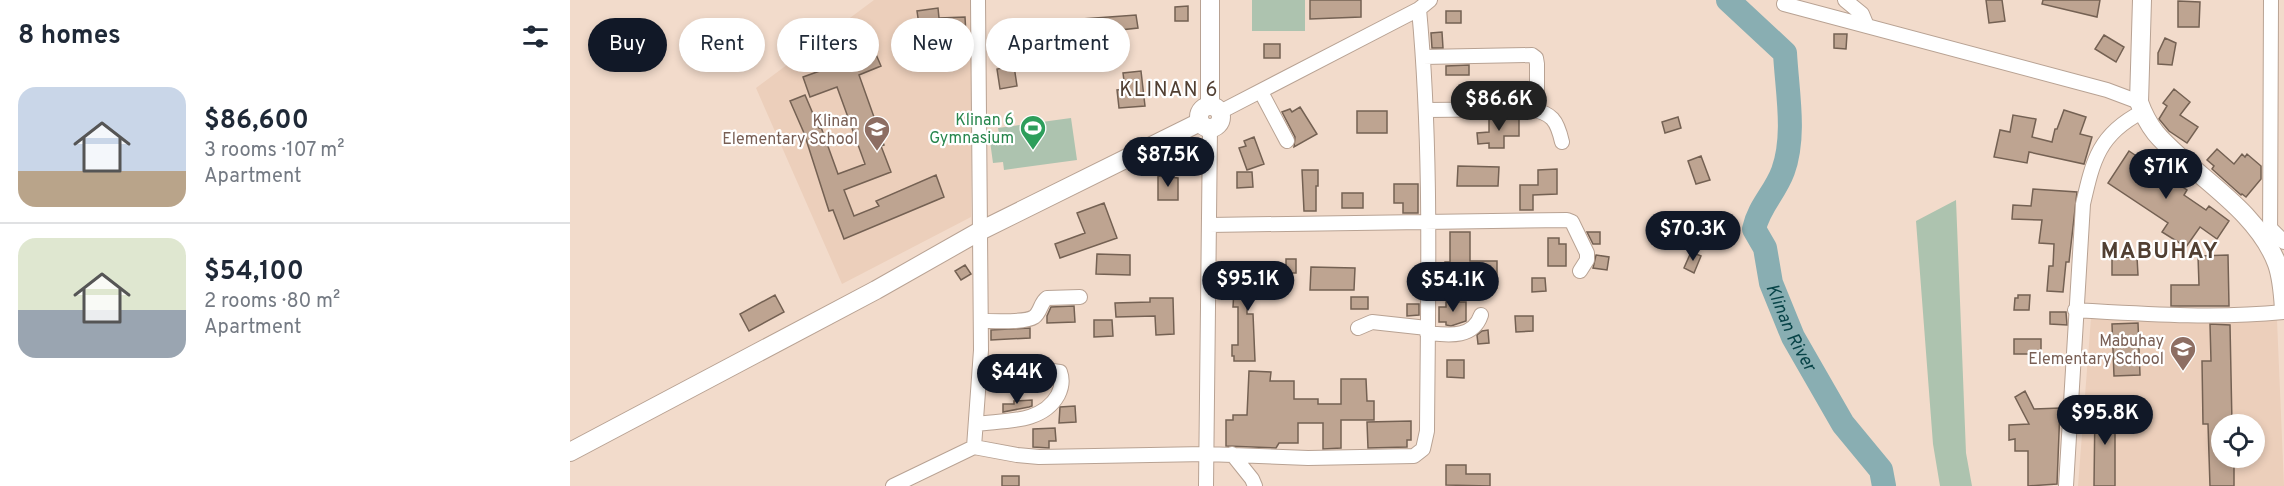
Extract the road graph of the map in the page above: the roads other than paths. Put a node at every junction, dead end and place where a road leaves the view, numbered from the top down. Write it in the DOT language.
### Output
graph roads {
  1 [pos="978,0"];
  2 [pos="1210,0"];
  3 [pos="1845,0"];
  4 [pos="2142,0"];
  5 [pos="2271,0"];
  6 [pos="1424,4"];
  7 [pos="1784,4"];
  8 [pos="1867,26"];
  9 [pos="1423,57"];
  10 [pos="2284,75"];
  11 [pos="2271,86"];
  12 [pos="1261,92"];
  13 [pos="2141,107"];
  14 [pos="1215,109"];
  15 [pos="1427,110"];
  16 [pos="1537,110"];
  17 [pos="1205,125"];
  18 [pos="1287,141"];
  19 [pos="1562,142"];
  20 [pos="1428,222"];
  21 [pos="1209,225"];
  22 [pos="980,231"];
  23 [pos="2275,239"];
  24 [pos="1580,271"];
  25 [pos="1080,297"];
  26 [pos="2075,310"];
  27 [pos="2284,311"];
  28 [pos="1481,315"];
  29 [pos="981,321"];
  30 [pos="1359,328"];
  31 [pos="1427,331"];
  32 [pos="1038,369"];
  33 [pos="976,424"];
  34 [pos="974,447"];
  35 [pos="570,452"];
  36 [pos="1206,453"];
  37 [pos="1232,454"];
  38 [pos="893,486"];
  39 [pos="1206,486"];
  40 [pos="1255,486"];
  41 [pos="2066,486"];
  1 -- 22 [label="street"];
  2 -- 14 [label="street"];
  3 -- 8 [label="street"];
  4 -- 13 [label="street"];
  5 -- 11 [label="street"];
  6 -- 9 [label="street"];
  6 -- 12 [label="street"];
  7 -- 8 [label="street"];
  8 -- 13 [label="street"];
  9 -- 15 [label="street"];
  9 -- 16 [label="street"];
  10 -- 11 [label="street"];
  11 -- 23 [label="street"];
  12 -- 14 [label="street"];
  12 -- 18 [label="street"];
  13 -- 23 [label="street"];
  13 -- 26 [label="street"];
  14 -- 17 [label="street"];
  15 -- 16 [label="street"];
  15 -- 20 [label="street"];
  16 -- 19 [label="street"];
  17 -- 21 [label="street"];
  17 -- 22 [label="street"];
  20 -- 21 [label="street"];
  20 -- 24 [label="street"];
  20 -- 31 [label="street"];
  21 -- 36 [label="street"];
  22 -- 29 [label="street"];
  22 -- 35 [label="street"];
  23 -- 27 [label="street"];
  25 -- 29 [label="street"];
  26 -- 27 [label="street"];
  26 -- 41 [label="street"];
  28 -- 31 [label="street"];
  29 -- 33 [label="street"];
  30 -- 31 [label="street"];
  31 -- 37 [label="street"];
  32 -- 33 [label="street"];
  33 -- 34 [label="street"];
  34 -- 36 [label="street"];
  34 -- 38 [label="street"];
  36 -- 37 [label="street"];
  36 -- 39 [label="street"];
  37 -- 40 [label="street"];
}
